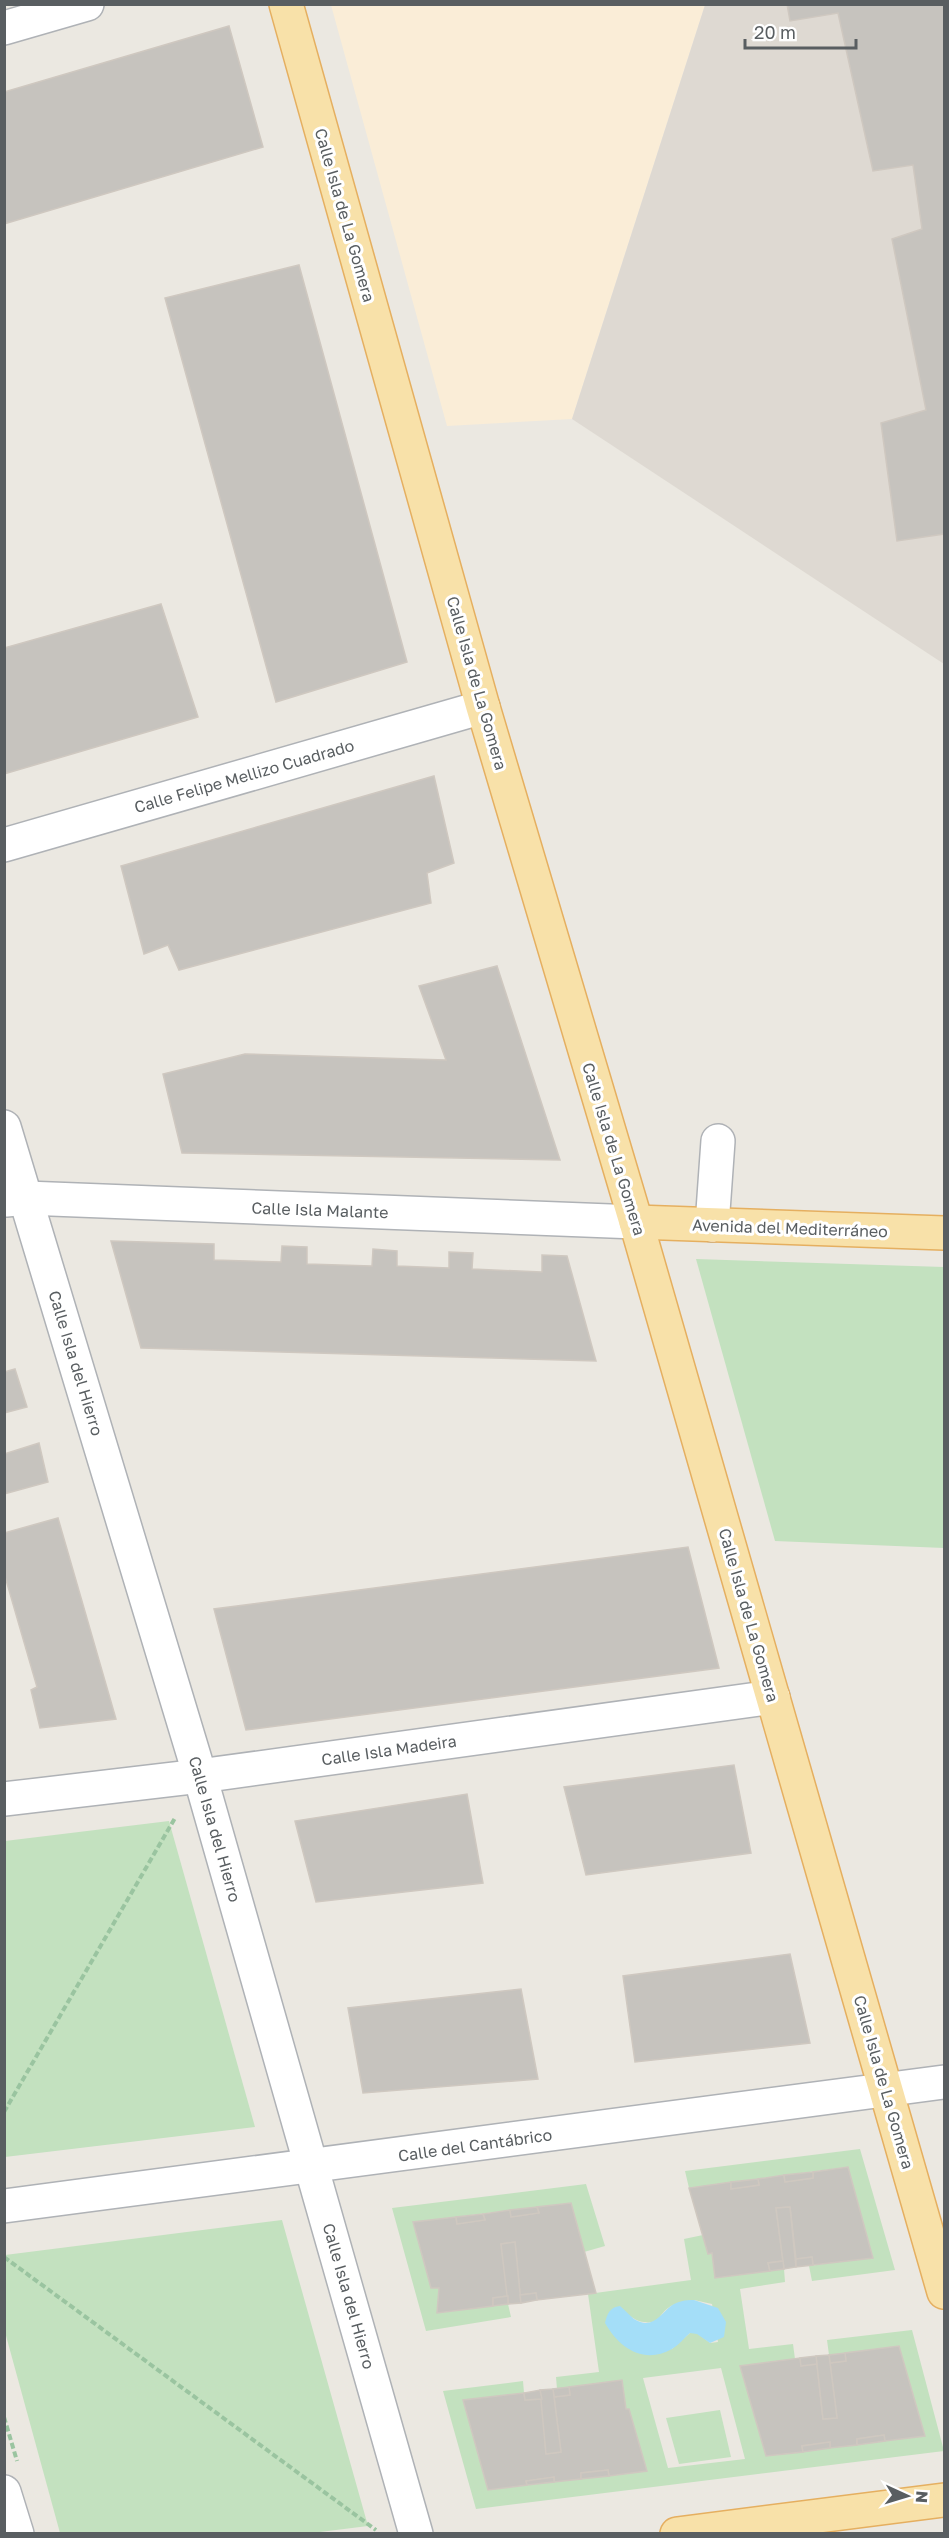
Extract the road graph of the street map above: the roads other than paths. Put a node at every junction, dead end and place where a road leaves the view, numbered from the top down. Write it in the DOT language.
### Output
graph roads {
  1 [pos="87,4"];
  2 [pos="286,4"];
  3 [pos="4,28"];
  4 [pos="483,707"];
  5 [pos="4,845"];
  6 [pos="4,1127"];
  7 [pos="718,1141"];
  8 [pos="15,1199"];
  9 [pos="636,1222"];
  10 [pos="712,1225"];
  11 [pos="945,1233"];
  12 [pos="773,1697"];
  13 [pos="200,1776"];
  14 [pos="4,1799"];
  15 [pos="945,2082"];
  16 [pos="886,2089"];
  17 [pos="312,2167"];
  18 [pos="4,2206"];
  19 [pos="945,2292"];
  20 [pos="4,2492"];
  21 [pos="945,2500"];
  22 [pos="17,2534"];
  23 [pos="416,2534"];
  24 [pos="677,2534"];
  1 -- 3 [label="street"];
  2 -- 4 [label="main road, Calle Isla de La Gomera"];
  4 -- 5 [label="street, Calle Felipe Mellizo Cuadrado"];
  4 -- 9 [label="main road, Calle Isla de La Gomera"];
  6 -- 8 [label="street, Calle Isla del Hierro"];
  7 -- 10 [label="street"];
  8 -- 9 [label="street, Calle Isla Malante"];
  8 -- 13 [label="street, Calle Isla del Hierro"];
  9 -- 10 [label="main road, Avenida del Mediterráneo"];
  9 -- 12 [label="main road, Calle Isla de La Gomera"];
  10 -- 11 [label="main road, Avenida del Mediterráneo"];
  12 -- 13 [label="street, Calle Isla Madeira"];
  12 -- 16 [label="main road, Calle Isla de La Gomera"];
  13 -- 14 [label="street, Calle Isla Madeira"];
  13 -- 17 [label="street, Calle Isla del Hierro"];
  15 -- 16 [label="street, Calle del Cantábrico"];
  16 -- 17 [label="street, Calle del Cantábrico"];
  16 -- 19 [label="main road, Calle Isla de La Gomera"];
  17 -- 18 [label="street, Calle del Cantábrico"];
  17 -- 23 [label="street, Calle Isla del Hierro"];
  20 -- 22 [label="street"];
  21 -- 24 [label="main road"];
}
